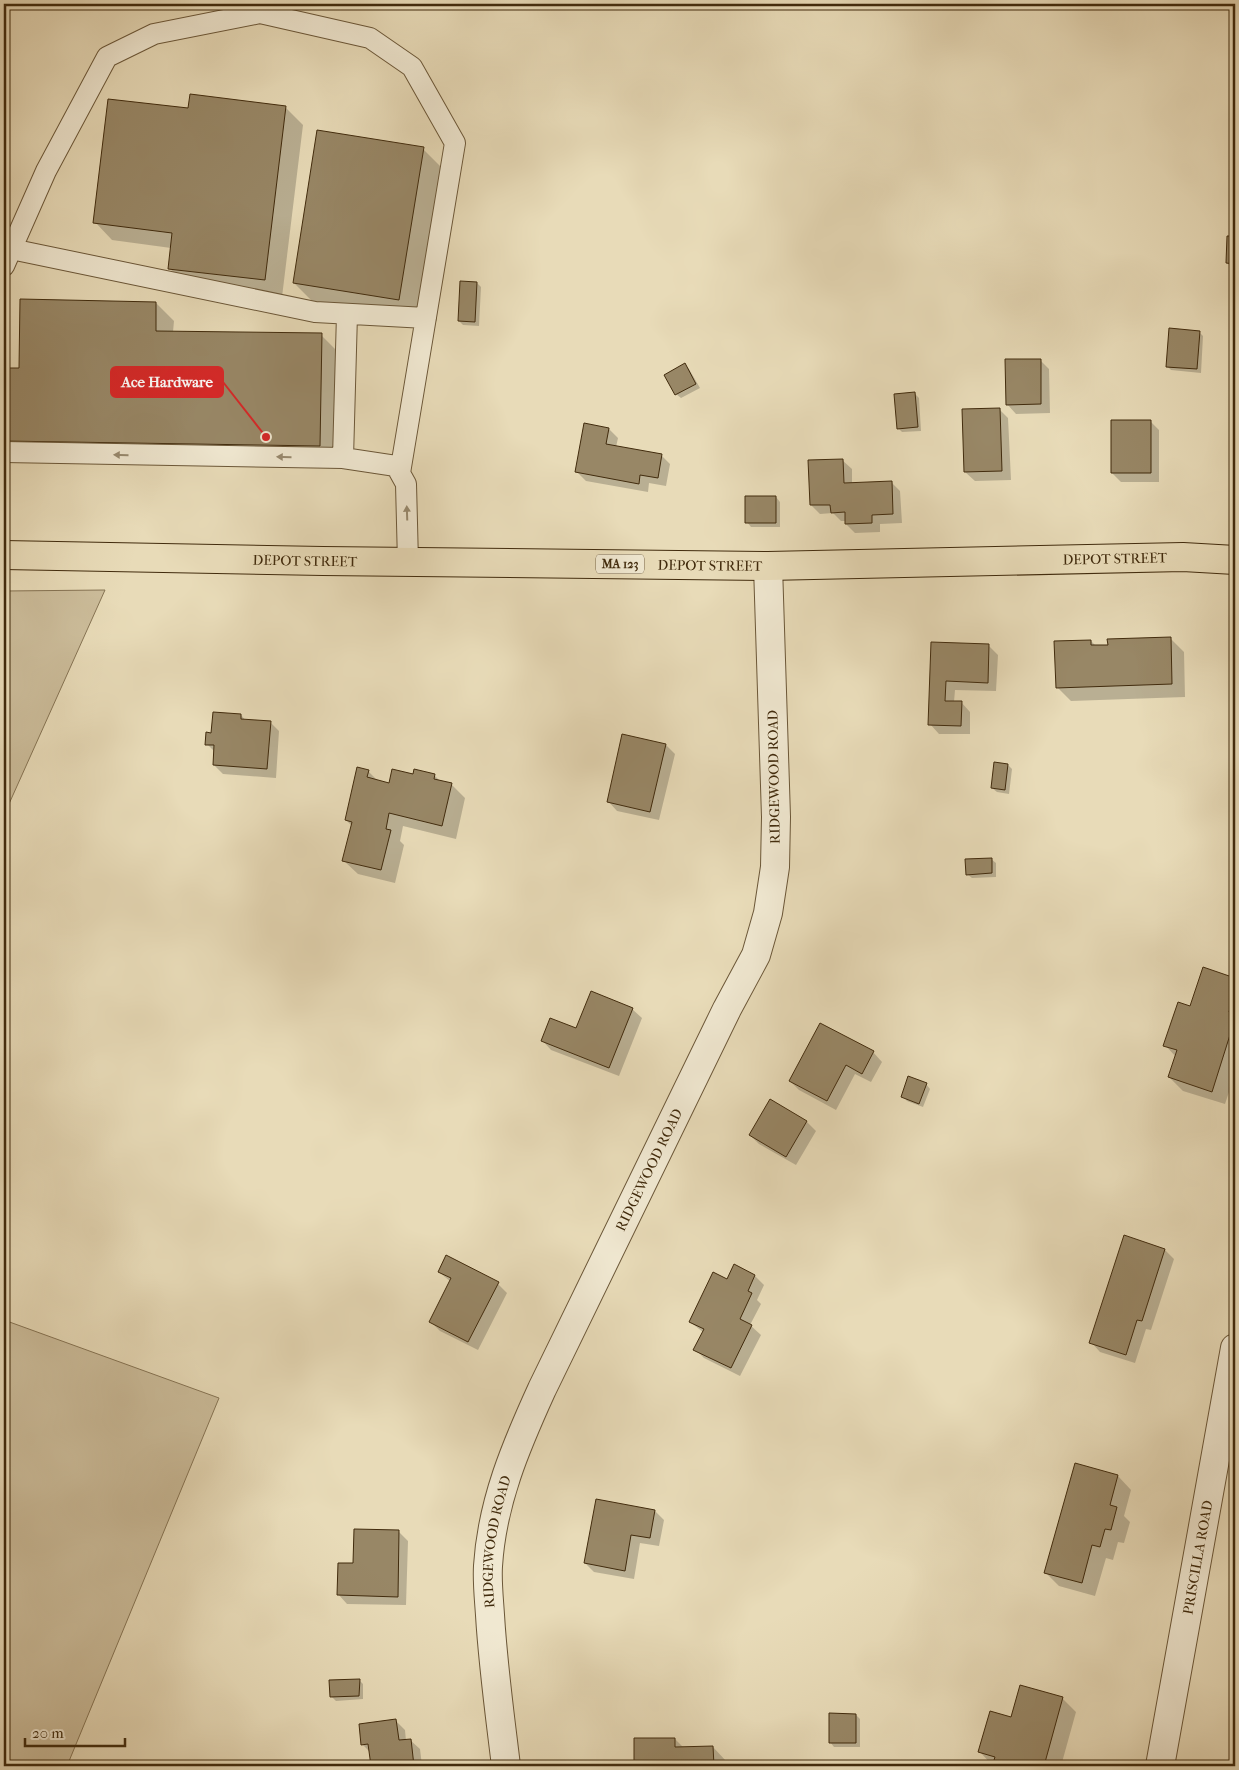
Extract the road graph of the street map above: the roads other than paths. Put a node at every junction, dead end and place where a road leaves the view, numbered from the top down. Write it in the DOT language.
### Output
graph roads {
  1 [pos="7,258"];
  2 [pos="347,314"];
  3 [pos="426,318"];
  4 [pos="4,452"];
  5 [pos="343,458"];
  6 [pos="400,473"];
  7 [pos="4,555"];
  8 [pos="1235,560"];
  9 [pos="408,562"];
  10 [pos="768,566"];
  11 [pos="1235,1348"];
  12 [pos="506,1766"];
  13 [pos="1160,1766"];
  1 -- 2 [label="lane"];
  1 -- 3 [label="lane"];
  2 -- 3 [label="lane"];
  2 -- 5 [label="lane"];
  3 -- 6 [label="lane"];
  5 -- 4 [label="lane, one-way"];
  5 -- 6 [label="lane"];
  9 -- 6 [label="lane, one-way"];
  7 -- 9 [label="highway, DEPOT STREET / MA 123"];
  8 -- 10 [label="highway, DEPOT STREET / MA 123"];
  9 -- 10 [label="highway, DEPOT STREET / MA 123"];
  10 -- 12 [label="street, RIDGEWOOD ROAD"];
  11 -- 13 [label="street, PRISCILLA ROAD"];
}
